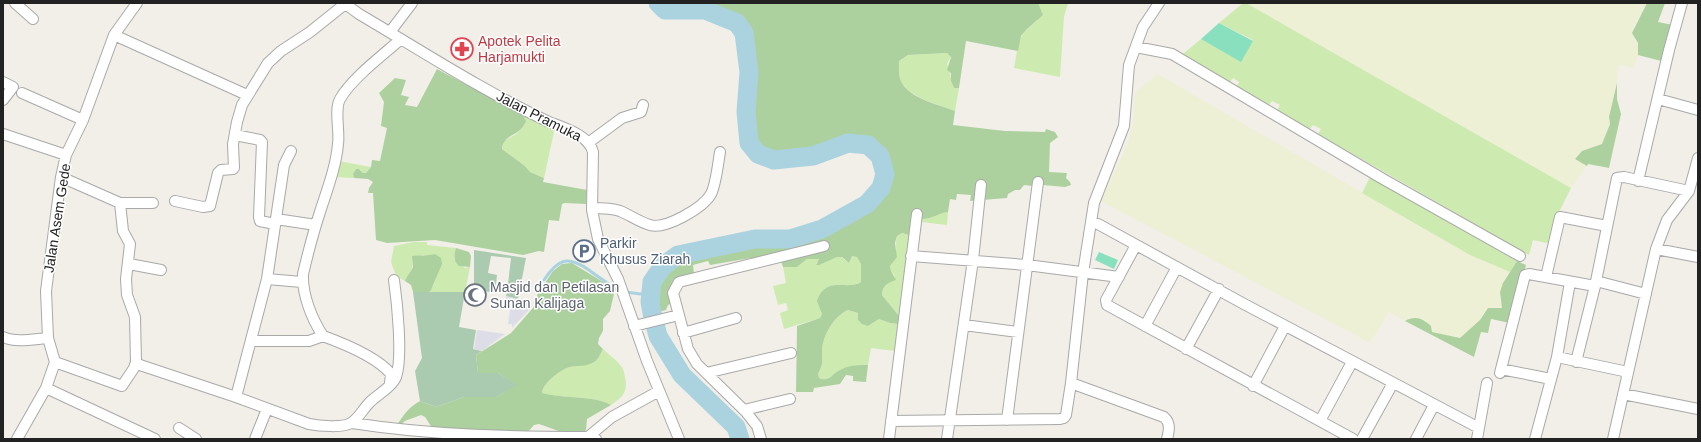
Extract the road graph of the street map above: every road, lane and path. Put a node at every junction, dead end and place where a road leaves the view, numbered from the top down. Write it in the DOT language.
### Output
graph roads {
  1 [pos="15,3"];
  2 [pos="137,3"];
  3 [pos="344,3"];
  4 [pos="412,3"];
  5 [pos="1159,3"];
  6 [pos="1682,3"];
  7 [pos="33,19"];
  8 [pos="390,32"];
  9 [pos="114,35"];
  10 [pos="400,39"];
  11 [pos="1136,47"];
  12 [pos="3,82"];
  13 [pos="22,93"];
  14 [pos="247,95"];
  15 [pos="1658,99"];
  16 [pos="3,100"];
  17 [pos="643,106"];
  18 [pos="1698,110"];
  19 [pos="83,120"];
  20 [pos="3,134"];
  21 [pos="235,135"];
  22 [pos="588,143"];
  23 [pos="291,151"];
  24 [pos="720,152"];
  25 [pos="66,155"];
  26 [pos="1698,158"];
  27 [pos="1696,170"];
  28 [pos="61,177"];
  29 [pos="1638,181"];
  30 [pos="1038,182"];
  31 [pos="981,184"];
  32 [pos="1689,191"];
  33 [pos="175,201"];
  34 [pos="120,203"];
  35 [pos="153,203"];
  36 [pos="592,208"];
  37 [pos="918,214"];
  38 [pos="276,221"];
  39 [pos="316,224"];
  40 [pos="1098,224"];
  41 [pos="1607,226"];
  42 [pos="1136,245"];
  43 [pos="824,246"];
  44 [pos="1656,249"];
  45 [pos="911,256"];
  46 [pos="1520,256"];
  47 [pos="1698,257"];
  48 [pos="973,260"];
  49 [pos="129,264"];
  50 [pos="1027,265"];
  51 [pos="1177,267"];
  52 [pos="161,270"];
  53 [pos="1083,273"];
  54 [pos="1119,276"];
  55 [pos="1546,276"];
  56 [pos="267,280"];
  57 [pos="394,280"];
  58 [pos="302,282"];
  59 [pos="1570,282"];
  60 [pos="1595,284"];
  61 [pos="1219,289"];
  62 [pos="1646,294"];
  63 [pos="679,315"];
  64 [pos="736,318"];
  65 [pos="637,325"];
  66 [pos="964,325"];
  67 [pos="1145,326"];
  68 [pos="1285,326"];
  69 [pos="1018,332"];
  70 [pos="683,333"];
  71 [pos="324,336"];
  72 [pos="3,337"];
  73 [pos="48,338"];
  74 [pos="251,341"];
  75 [pos="1186,349"];
  76 [pos="791,353"];
  77 [pos="1557,357"];
  78 [pos="55,362"];
  79 [pos="136,362"];
  80 [pos="1352,362"];
  81 [pos="1576,362"];
  82 [pos="1628,372"];
  83 [pos="706,373"];
  84 [pos="1551,379"];
  85 [pos="390,383"];
  86 [pos="1071,383"];
  87 [pos="1393,383"];
  88 [pos="1487,383"];
  89 [pos="1253,386"];
  90 [pos="46,388"];
  91 [pos="659,390"];
  92 [pos="1623,394"];
  93 [pos="236,397"];
  94 [pos="790,399"];
  95 [pos="1434,405"];
  96 [pos="1697,407"];
  97 [pos="267,409"];
  98 [pos="744,410"];
  99 [pos="949,420"];
  100 [pos="1007,420"];
  101 [pos="891,421"];
  102 [pos="1320,421"];
  103 [pos="352,423"];
  104 [pos="179,428"];
  105 [pos="1479,428"];
  106 [pos="523,438"];
  107 [pos="592,438"];
  108 [pos="17,439"];
  109 [pos="155,439"];
  110 [pos="196,439"];
  111 [pos="255,439"];
  112 [pos="679,439"];
  113 [pos="762,439"];
  114 [pos="889,439"];
  115 [pos="947,439"];
  116 [pos="1167,439"];
  117 [pos="1353,439"];
  118 [pos="1362,439"];
  119 [pos="1416,439"];
  120 [pos="1477,439"];
  121 [pos="1534,439"];
  122 [pos="1613,439"];
  1 -- 7 [label="street"];
  2 -- 9 [label="street, Jalan Asem Gede"];
  3 -- 8 [label="street, Jalan Pramuka"];
  3 -- 14 [label="street"];
  4 -- 8 [label="street"];
  5 -- 11 [label="street"];
  6 -- 15 [label="street"];
  8 -- 10 [label="street, Jalan Pramuka"];
  9 -- 14 [label="street"];
  9 -- 19 [label="street, Jalan Asem Gede"];
  10 -- 22 [label="street, Jalan Pramuka"];
  10 -- 39 [label="street"];
  11 -- 46 [label="street"];
  11 -- 53 [label="street"];
  12 -- 16 [label="street"];
  13 -- 19 [label="street"];
  14 -- 21 [label="street"];
  15 -- 18 [label="street"];
  15 -- 29 [label="street"];
  17 -- 22 [label="street"];
  19 -- 25 [label="street, Jalan Asem Gede"];
  20 -- 25 [label="street"];
  21 -- 33 [label="street"];
  21 -- 38 [label="street"];
  22 -- 36 [label="street, Jalan Pramuka"];
  23 -- 38 [label="street"];
  24 -- 36 [label="street"];
  25 -- 28 [label="street, Jalan Asem Gede"];
  26 -- 27 [label="street"];
  27 -- 32 [label="street"];
  28 -- 34 [label="street"];
  28 -- 73 [label="street, Jalan Asem Gede"];
  29 -- 32 [label="street"];
  29 -- 41 [label="street"];
  30 -- 50 [label="street"];
  31 -- 48 [label="street"];
  32 -- 44 [label="street"];
  34 -- 35 [label="street"];
  34 -- 49 [label="street"];
  36 -- 65 [label="street, Jalan Pramuka"];
  37 -- 45 [label="street"];
  38 -- 39 [label="street"];
  38 -- 56 [label="street"];
  39 -- 58 [label="street"];
  40 -- 42 [label="street"];
  41 -- 55 [label="street"];
  41 -- 60 [label="street"];
  42 -- 51 [label="street"];
  42 -- 54 [label="street"];
  43 -- 63 [label="street"];
  44 -- 47 [label="street"];
  44 -- 62 [label="street"];
  45 -- 48 [label="street"];
  45 -- 101 [label="street"];
  48 -- 50 [label="street"];
  48 -- 66 [label="street"];
  49 -- 52 [label="street"];
  49 -- 79 [label="street"];
  50 -- 53 [label="street"];
  50 -- 69 [label="street"];
  51 -- 61 [label="street"];
  51 -- 67 [label="street"];
  53 -- 54 [label="street"];
  53 -- 86 [label="street"];
  54 -- 67 [label="street"];
  55 -- 59 [label="street"];
  55 -- 84 [label="street"];
  56 -- 58 [label="street"];
  56 -- 74 [label="street"];
  57 -- 85 [label="street"];
  58 -- 71 [label="street"];
  59 -- 60 [label="street"];
  59 -- 77 [label="street"];
  60 -- 62 [label="street"];
  60 -- 81 [label="street"];
  61 -- 68 [label="street"];
  61 -- 75 [label="street"];
  62 -- 82 [label="street"];
  63 -- 65 [label="street"];
  63 -- 70 [label="street"];
  64 -- 70 [label="street"];
  65 -- 91 [label="street, Jalan Pramuka"];
  66 -- 69 [label="street"];
  66 -- 99 [label="street"];
  67 -- 75 [label="street"];
  68 -- 80 [label="street"];
  68 -- 89 [label="street"];
  69 -- 100 [label="street"];
  70 -- 83 [label="street"];
  71 -- 74 [label="street"];
  71 -- 85 [label="street"];
  72 -- 73 [label="street"];
  73 -- 78 [label="street, Jalan Asem Gede"];
  74 -- 93 [label="street"];
  75 -- 89 [label="street"];
  76 -- 83 [label="street"];
  77 -- 81 [label="street"];
  77 -- 84 [label="street"];
  78 -- 79 [label="street"];
  78 -- 90 [label="street"];
  79 -- 93 [label="street"];
  80 -- 87 [label="street"];
  80 -- 102 [label="street"];
  81 -- 82 [label="street"];
  82 -- 92 [label="street"];
  83 -- 98 [label="street"];
  84 -- 121 [label="street"];
  85 -- 103 [label="street"];
  86 -- 100 [label="street"];
  86 -- 116 [label="street"];
  87 -- 95 [label="street"];
  87 -- 118 [label="street"];
  88 -- 105 [label="street"];
  89 -- 102 [label="street"];
  90 -- 108 [label="street"];
  90 -- 109 [label="street"];
  91 -- 107 [label="street"];
  91 -- 112 [label="street, Jalan Pramuka"];
  92 -- 96 [label="street"];
  92 -- 122 [label="street"];
  93 -- 97 [label="street"];
  94 -- 98 [label="street"];
  95 -- 105 [label="street"];
  95 -- 119 [label="street"];
  97 -- 103 [label="street"];
  97 -- 111 [label="street"];
  98 -- 113 [label="street"];
  99 -- 100 [label="street"];
  99 -- 101 [label="street"];
  99 -- 115 [label="street"];
  101 -- 114 [label="street"];
  102 -- 117 [label="street"];
  103 -- 106 [label="street"];
  104 -- 110 [label="street"];
  105 -- 120 [label="street"];
  106 -- 107 [label="street"];
}
